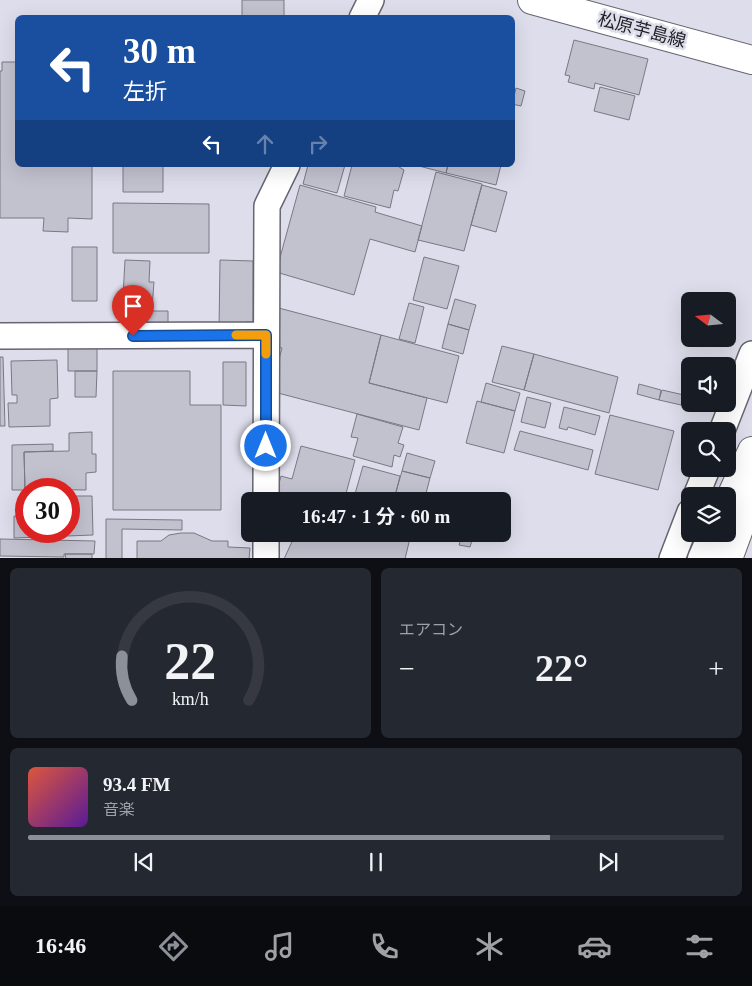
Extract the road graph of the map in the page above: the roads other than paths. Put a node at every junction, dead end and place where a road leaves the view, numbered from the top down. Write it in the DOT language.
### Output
graph roads {
  1 [pos="371,0"];
  2 [pos="532,0"];
  3 [pos="364,15"];
  4 [pos="752,60"];
  5 [pos="286,167"];
  6 [pos="266,335"];
  7 [pos="0,336"];
  8 [pos="752,354"];
  9 [pos="726,422"];
  10 [pos="752,451"];
  11 [pos="735,487"];
  12 [pos="266,492"];
  13 [pos="752,492"];
  14 [pos="681,535"];
  15 [pos="266,542"];
  16 [pos="709,542"];
  17 [pos="266,558"];
  18 [pos="672,558"];
  19 [pos="702,558"];
  20 [pos="728,558"];
  1 -- 3 [label="street"];
  2 -- 4 [label="main road, 松原芋島線"];
  5 -- 6 [label="street"];
  6 -- 7 [label="street"];
  6 -- 12 [label="street"];
  8 -- 9 [label="street"];
  10 -- 11 [label="main road"];
  13 -- 20 [label="main road"];
  14 -- 18 [label="street"];
  15 -- 17 [label="street"];
  16 -- 19 [label="main road"];
}
